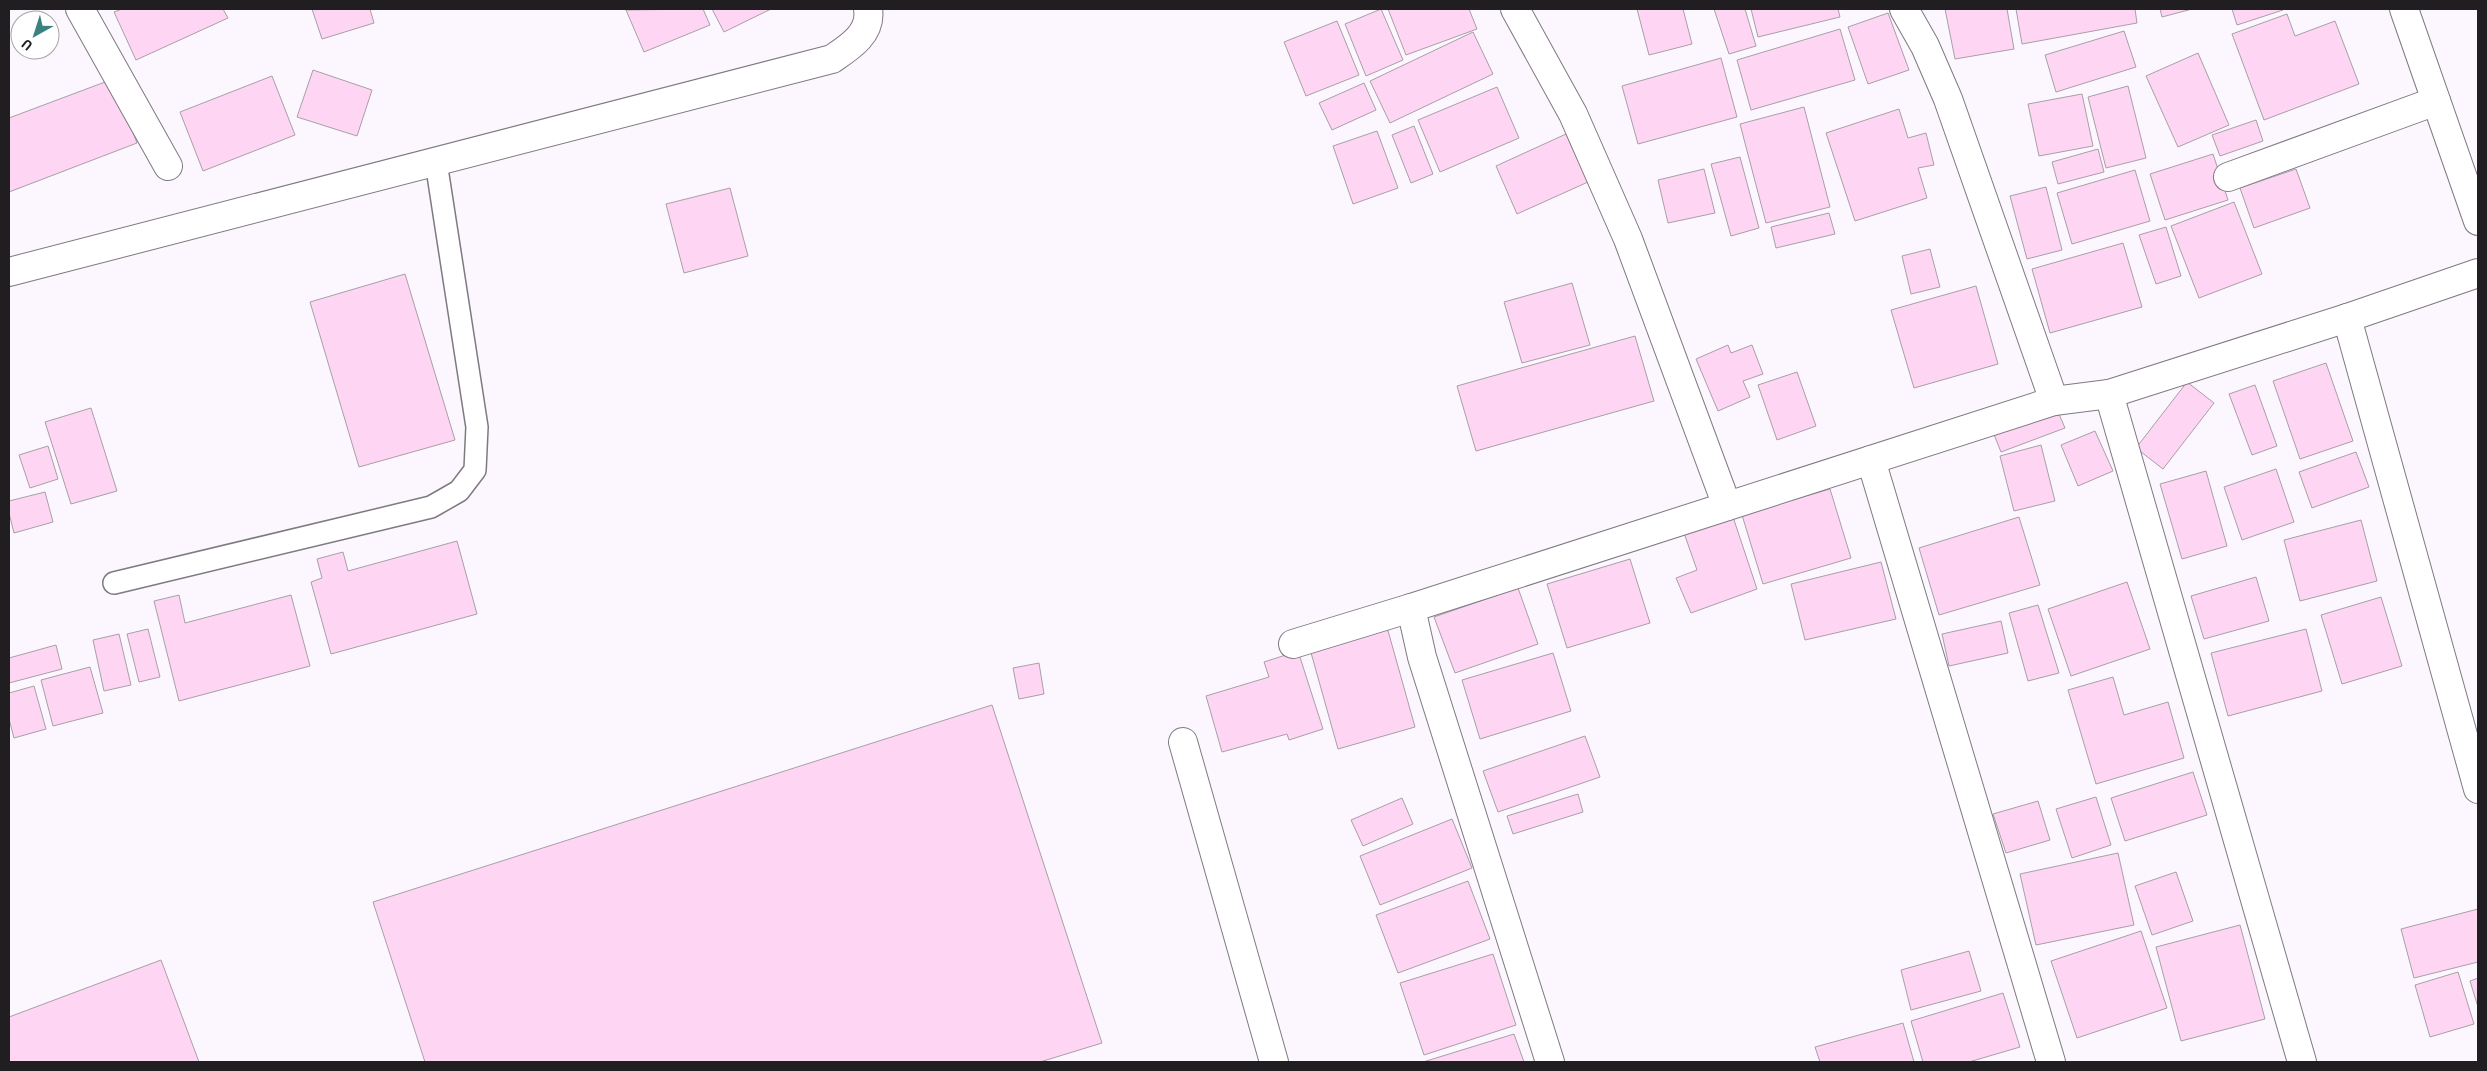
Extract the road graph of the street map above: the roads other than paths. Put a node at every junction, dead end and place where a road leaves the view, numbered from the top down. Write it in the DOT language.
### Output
graph roads {
  1 [pos="80,9"];
  2 [pos="868,9"];
  3 [pos="1515,9"];
  4 [pos="1904,9"];
  5 [pos="2404,9"];
  6 [pos="2436,101"];
  7 [pos="436,162"];
  8 [pos="168,166"];
  9 [pos="2228,177"];
  10 [pos="2478,221"];
  11 [pos="9,272"];
  12 [pos="2478,273"];
  13 [pos="2347,318"];
  14 [pos="2109,394"];
  15 [pos="2054,401"];
  16 [pos="1871,460"];
  17 [pos="1727,506"];
  18 [pos="114,583"];
  19 [pos="1411,608"];
  20 [pos="1293,644"];
  21 [pos="1183,742"];
  22 [pos="2478,789"];
  23 [pos="1274,1062"];
  24 [pos="1550,1062"];
  25 [pos="2051,1062"];
  26 [pos="2302,1062"];
  1 -- 8 [label="street"];
  2 -- 7 [label="street"];
  3 -- 17 [label="street"];
  4 -- 15 [label="street"];
  5 -- 6 [label="street"];
  6 -- 9 [label="street"];
  6 -- 10 [label="street"];
  7 -- 11 [label="street"];
  7 -- 18 [label="lane"];
  12 -- 13 [label="street"];
  13 -- 14 [label="street"];
  13 -- 22 [label="street"];
  14 -- 15 [label="street"];
  14 -- 26 [label="street"];
  15 -- 16 [label="street"];
  16 -- 17 [label="street"];
  16 -- 25 [label="street"];
  17 -- 19 [label="street"];
  19 -- 20 [label="street"];
  19 -- 24 [label="street"];
  21 -- 23 [label="street"];
}
